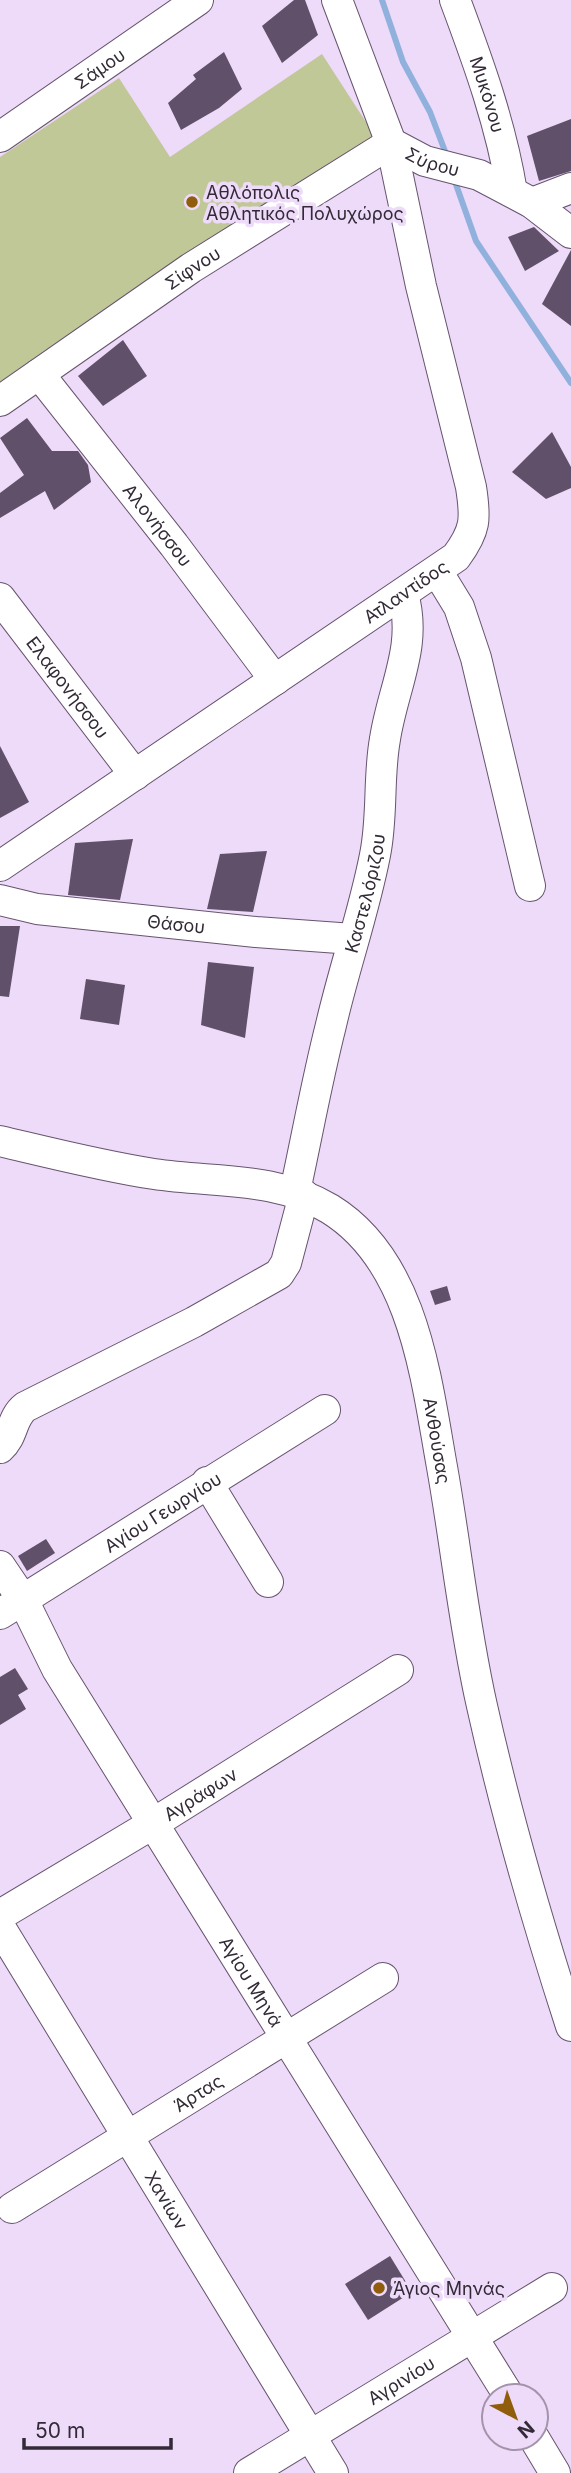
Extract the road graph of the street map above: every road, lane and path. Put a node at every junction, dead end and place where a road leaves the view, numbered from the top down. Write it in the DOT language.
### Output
graph roads {
  1 [pos="198,0"];
  2 [pos="337,0"];
  3 [pos="455,0"];
  4 [pos="0,137"];
  5 [pos="391,143"];
  6 [pos="571,188"];
  7 [pos="522,198"];
  8 [pos="571,233"];
  9 [pos="39,374"];
  10 [pos="0,401"];
  11 [pos="437,571"];
  12 [pos="402,594"];
  13 [pos="0,598"];
  14 [pos="275,680"];
  15 [pos="135,775"];
  16 [pos="0,866"];
  17 [pos="530,886"];
  18 [pos="0,900"];
  19 [pos="354,939"];
  20 [pos="0,1141"];
  21 [pos="299,1193"];
  22 [pos="325,1410"];
  23 [pos="8,1413"];
  24 [pos="0,1448"];
  25 [pos="207,1482"];
  26 [pos="0,1566"];
  27 [pos="268,1581"];
  28 [pos="11,1607"];
  29 [pos="398,1670"];
  30 [pos="154,1824"];
  31 [pos="0,1914"];
  32 [pos="0,1927"];
  33 [pos="383,1978"];
  34 [pos="571,2026"];
  35 [pos="287,2037"];
  36 [pos="126,2137"];
  37 [pos="12,2208"];
  38 [pos="552,2288"];
  39 [pos="472,2335"];
  40 [pos="501,2382"];
  41 [pos="311,2435"];
  42 [pos="542,2452"];
  43 [pos="249,2473"];
  44 [pos="333,2473"];
  45 [pos="555,2473"];
  1 -- 4 [label="street, Σάμου"];
  2 -- 5 [label="street, Σύρου"];
  3 -- 7 [label="street, Μυκόνου"];
  5 -- 7 [label="street, Σύρου"];
  5 -- 9 [label="street, Σίφνου"];
  5 -- 11 [label="street, Ατλαντίδος"];
  6 -- 7 [label="street"];
  7 -- 8 [label="street, Σύρου"];
  9 -- 10 [label="street, Σίφνου"];
  9 -- 14 [label="street, Αλονήσσου"];
  11 -- 12 [label="street, Ατλαντίδος"];
  11 -- 17 [label="street"];
  12 -- 14 [label="street, Ατλαντίδος"];
  12 -- 19 [label="street, Καστελόριζου"];
  13 -- 15 [label="street, Ελαφονήσσου"];
  14 -- 15 [label="street, Ατλαντίδος"];
  15 -- 16 [label="street, Ατλαντίδος"];
  18 -- 19 [label="street, Θάσου"];
  19 -- 21 [label="street, Καστελόριζου"];
  20 -- 21 [label="street, Ανθούσας"];
  21 -- 23 [label="street, Καστελόριζου"];
  21 -- 34 [label="street, Ανθούσας"];
  22 -- 25 [label="street, Αγίου Γεωργίου"];
  23 -- 24 [label="street"];
  25 -- 27 [label="street"];
  25 -- 28 [label="street, Αγίου Γεωργίου"];
  26 -- 28 [label="street, Αγίου Μηνά"];
  28 -- 30 [label="street, Αγίου Μηνά"];
  29 -- 30 [label="street, Αγράφων"];
  30 -- 31 [label="street, Αγράφων"];
  30 -- 35 [label="street, Αγίου Μηνά"];
  32 -- 36 [label="street, Χανίων"];
  33 -- 35 [label="street, Άρτας"];
  35 -- 36 [label="street, Άρτας"];
  35 -- 39 [label="street, Αγίου Μηνά"];
  36 -- 37 [label="street, Άρτας"];
  36 -- 41 [label="street, Χανίων"];
  38 -- 39 [label="street, Αγρινίου"];
  39 -- 40 [label="street, Αγίου Μηνά"];
  39 -- 41 [label="street, Αγρινίου"];
  41 -- 43 [label="street, Αγρινίου"];
  41 -- 44 [label="street, Χανίων"];
  42 -- 45 [label="street"];
}
